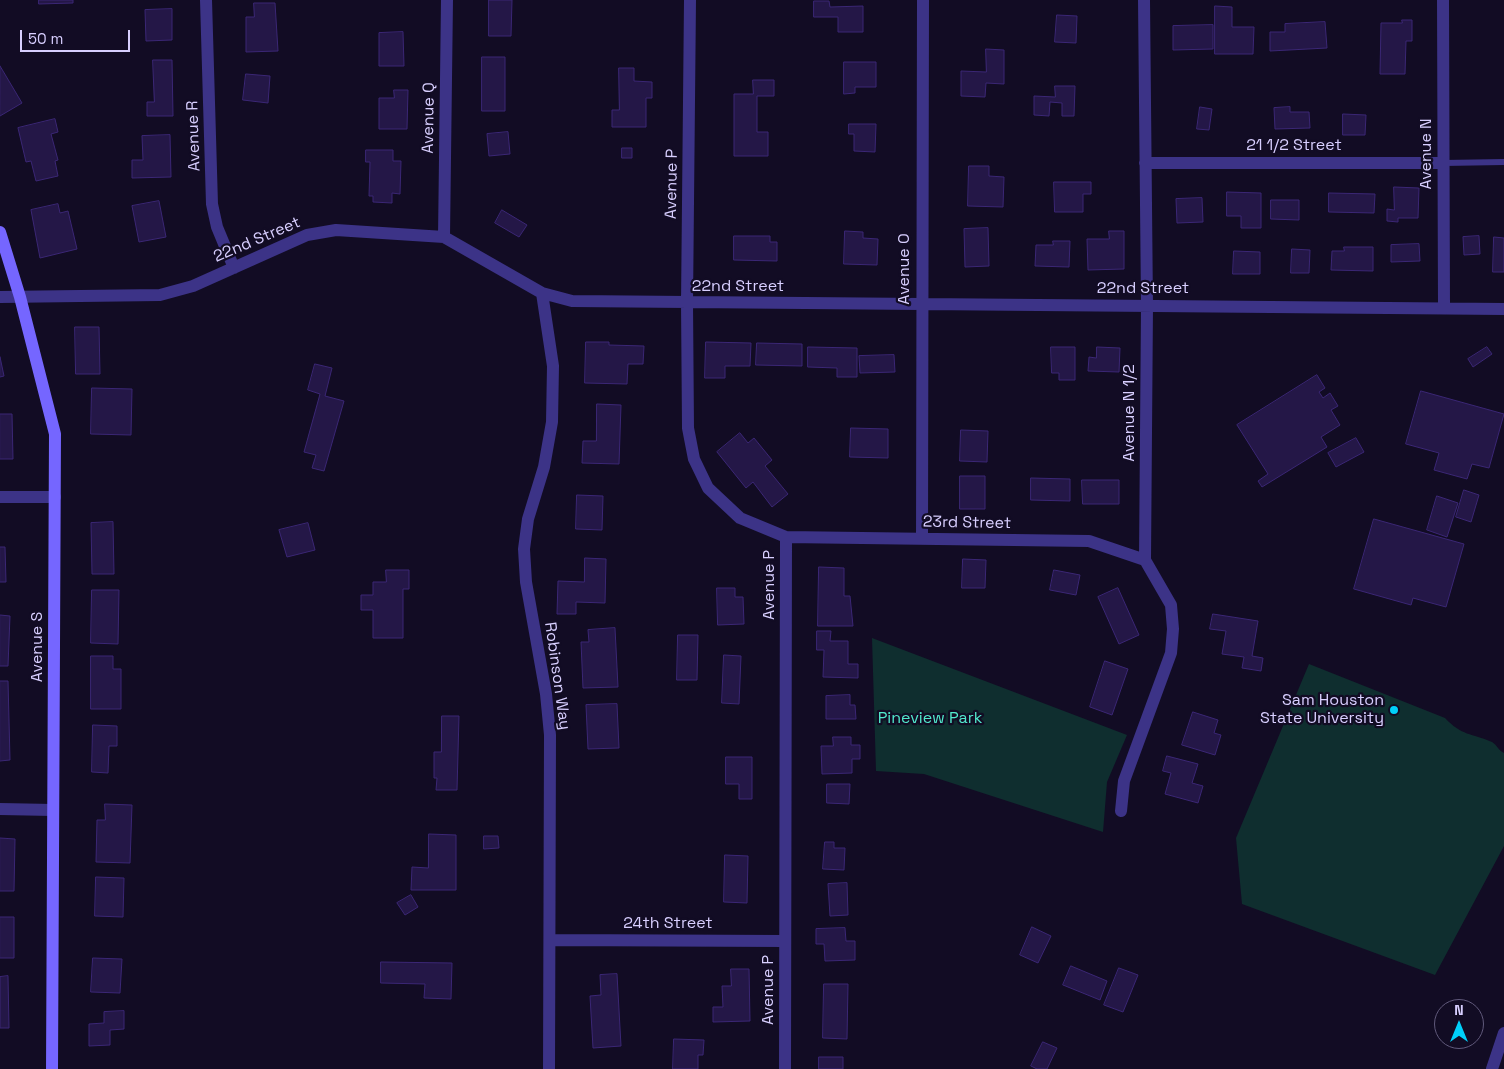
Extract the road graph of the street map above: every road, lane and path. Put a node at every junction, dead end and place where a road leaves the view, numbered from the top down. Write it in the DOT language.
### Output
graph roads {
  1 [pos="206,0"];
  2 [pos="447,0"];
  3 [pos="690,0"];
  4 [pos="924,0"];
  5 [pos="1144,0"];
  6 [pos="1443,0"];
  7 [pos="1504,162"];
  8 [pos="1146,163"];
  9 [pos="1443,163"];
  10 [pos="0,232"];
  11 [pos="444,237"];
  12 [pos="234,268"];
  13 [pos="542,293"];
  14 [pos="0,296"];
  15 [pos="20,297"];
  16 [pos="687,303"];
  17 [pos="921,304"];
  18 [pos="1147,306"];
  19 [pos="1444,308"];
  20 [pos="1504,309"];
  21 [pos="0,497"];
  22 [pos="55,497"];
  23 [pos="786,537"];
  24 [pos="922,539"];
  25 [pos="1145,560"];
  26 [pos="0,809"];
  27 [pos="53,810"];
  28 [pos="1121,812"];
  29 [pos="550,940"];
  30 [pos="785,941"];
  31 [pos="1504,1033"];
  32 [pos="52,1069"];
  33 [pos="549,1069"];
  34 [pos="785,1069"];
  35 [pos="1492,1069"];
  1 -- 12 [label="street, Avenue R"];
  2 -- 11 [label="street, Avenue Q"];
  3 -- 16 [label="street, Avenue P"];
  4 -- 17 [label="street, Avenue O"];
  5 -- 8 [label="street, Avenue N 1/2"];
  6 -- 9 [label="street, Avenue N"];
  7 -- 9 [label="lane"];
  8 -- 9 [label="street, 21 1/2 Street"];
  8 -- 18 [label="street, Avenue N 1/2"];
  9 -- 19 [label="street, Avenue N"];
  10 -- 15 [label="street, Avenue S"];
  11 -- 12 [label="street, 22nd Street"];
  11 -- 13 [label="street, 22nd Street"];
  12 -- 15 [label="street, 22nd Street"];
  13 -- 16 [label="street, 22nd Street"];
  13 -- 29 [label="street, Robinson Way"];
  14 -- 15 [label="street, 22nd Street"];
  15 -- 22 [label="street, Avenue S"];
  16 -- 17 [label="street, 22nd Street"];
  16 -- 23 [label="street, Avenue P"];
  17 -- 18 [label="street, 22nd Street"];
  17 -- 24 [label="street, Avenue O"];
  18 -- 19 [label="street, 22nd Street"];
  18 -- 25 [label="street, Avenue N 1/2"];
  19 -- 20 [label="street, 22nd Street"];
  21 -- 22 [label="street"];
  22 -- 27 [label="street, Avenue S"];
  23 -- 24 [label="street, 23rd Street"];
  23 -- 30 [label="street, Avenue P"];
  24 -- 25 [label="street, 23rd Street"];
  25 -- 28 [label="street"];
  26 -- 27 [label="street"];
  27 -- 32 [label="street, Avenue S"];
  29 -- 30 [label="street, 24th Street"];
  29 -- 33 [label="street, Robinson Way"];
  30 -- 34 [label="street, Avenue P"];
  31 -- 35 [label="street"];
}
